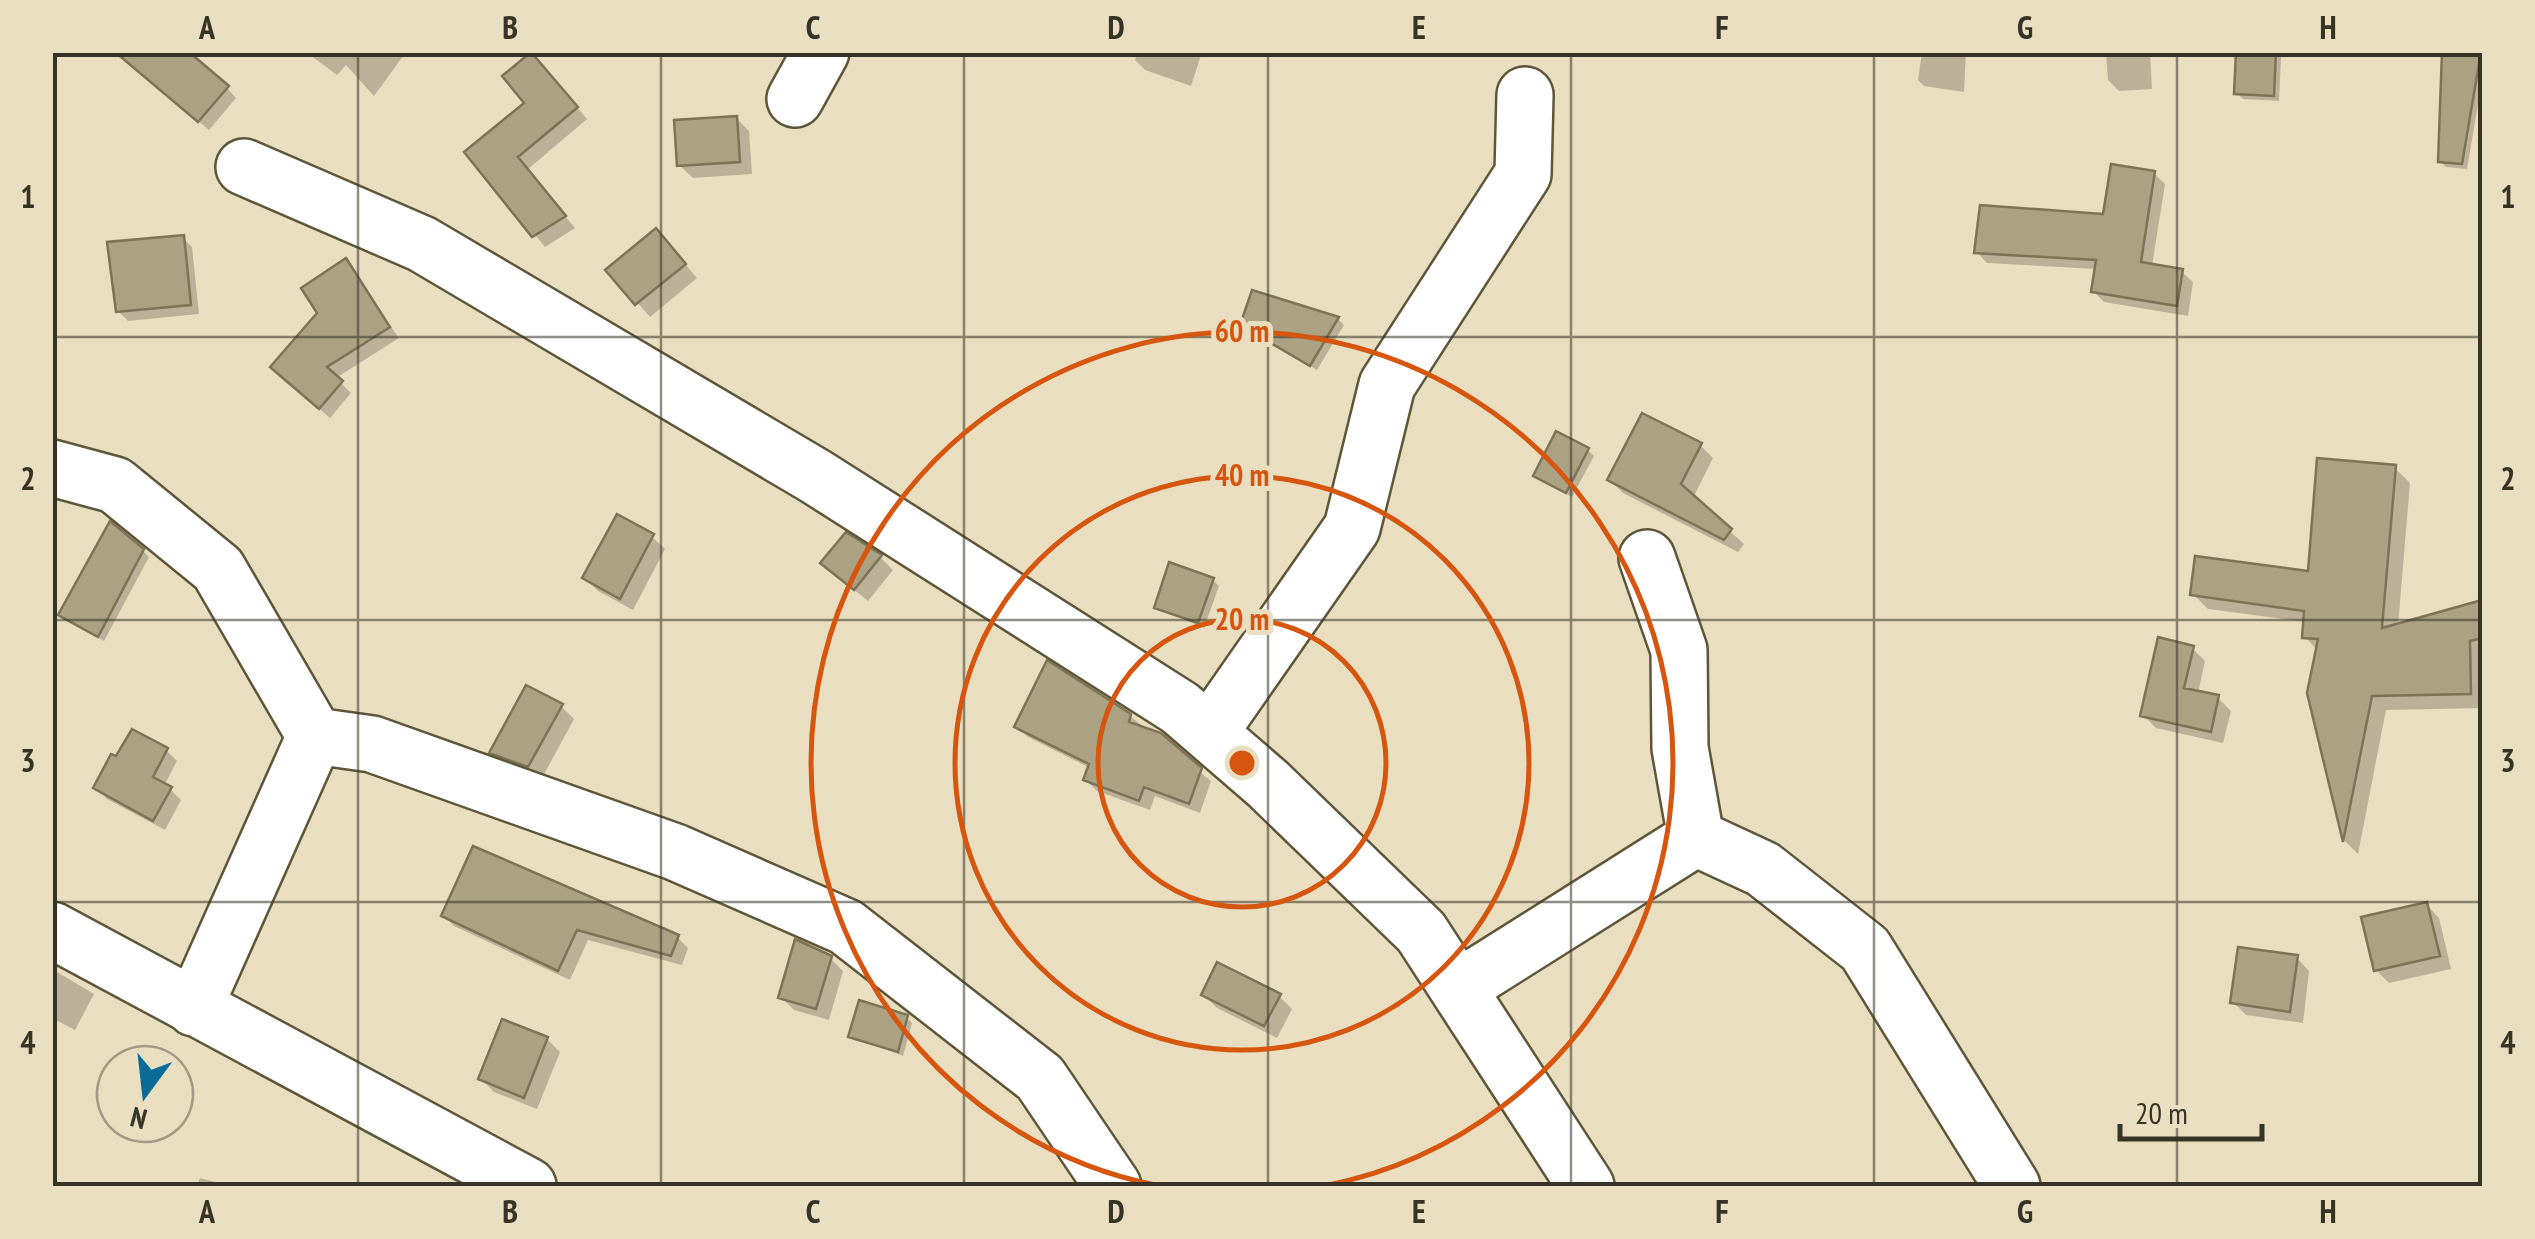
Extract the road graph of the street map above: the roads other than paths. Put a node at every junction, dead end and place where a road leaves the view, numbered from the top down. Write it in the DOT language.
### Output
graph roads {
  1 [pos="1526,94"];
  2 [pos="244,167"];
  3 [pos="52,468"];
  4 [pos="1646,558"];
  5 [pos="1209,734"];
  6 [pos="316,736"];
  7 [pos="1696,838"];
  8 [pos="52,930"];
  9 [pos="1458,988"];
  10 [pos="194,1008"];
  11 [pos="528,1186"];
  12 [pos="1112,1186"];
  13 [pos="1586,1186"];
  14 [pos="2012,1186"];
  1 -- 5 [label="street"];
  2 -- 5 [label="street"];
  3 -- 6 [label="street"];
  4 -- 7 [label="street"];
  5 -- 9 [label="street"];
  6 -- 10 [label="street"];
  6 -- 12 [label="street"];
  7 -- 9 [label="street"];
  7 -- 14 [label="street"];
  8 -- 10 [label="street"];
  9 -- 13 [label="street"];
  10 -- 11 [label="street"];
}
